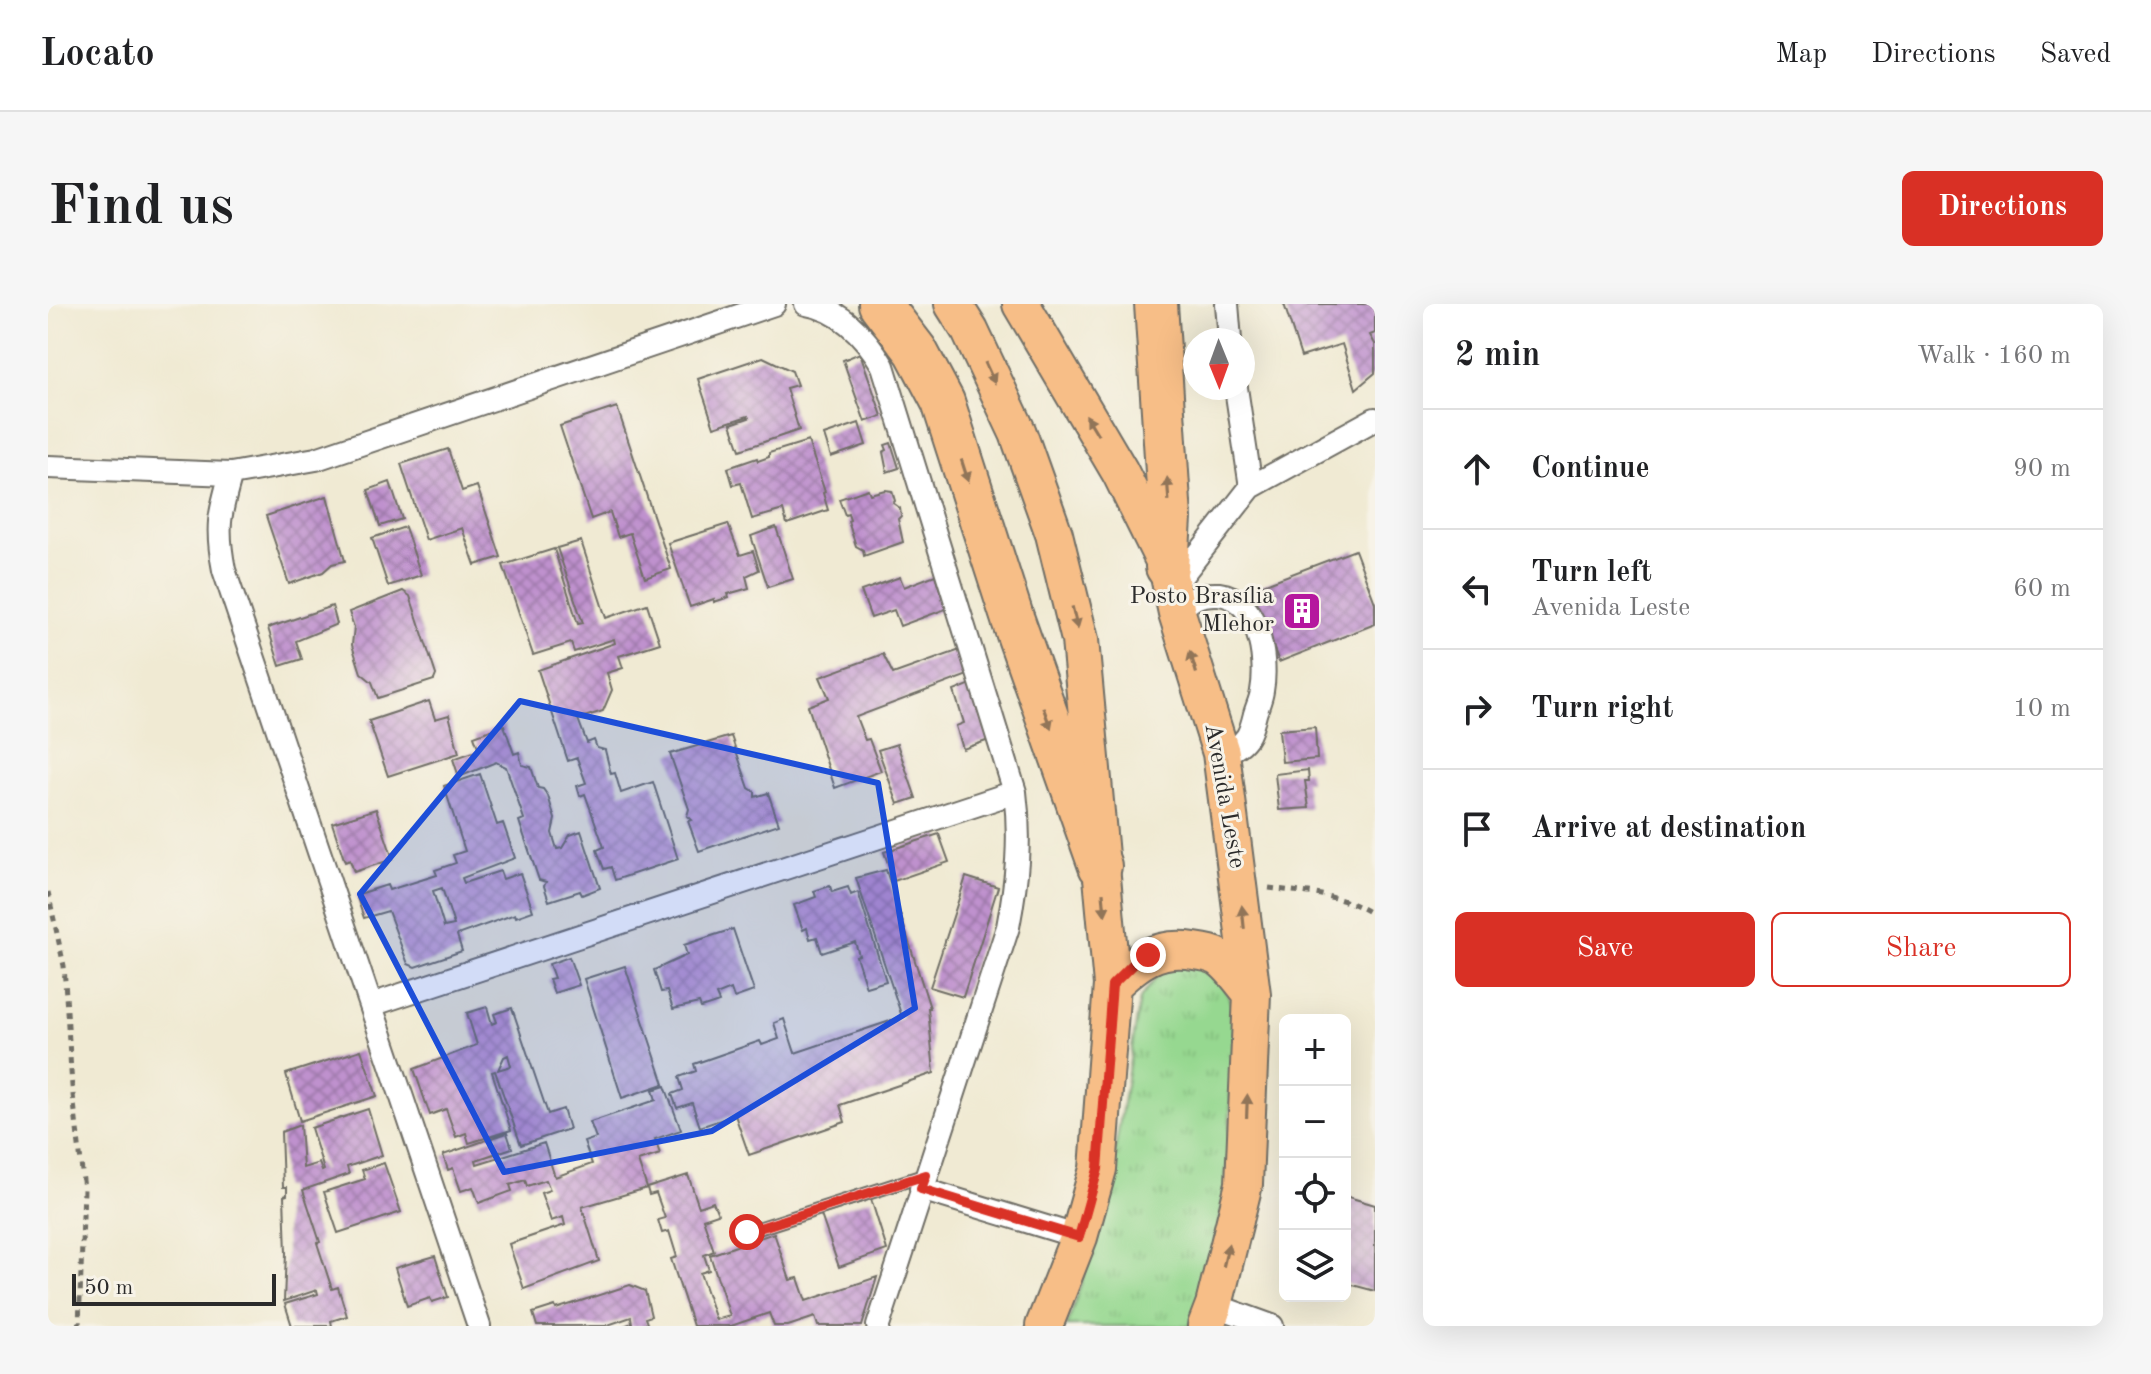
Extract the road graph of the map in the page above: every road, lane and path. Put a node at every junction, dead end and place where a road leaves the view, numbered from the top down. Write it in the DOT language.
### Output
graph roads {
  1 [pos="774,304"];
  2 [pos="806,304"];
  3 [pos="880,304"];
  4 [pos="953,304"];
  5 [pos="1021,304"];
  6 [pos="1156,304"];
  7 [pos="1227,304"];
  8 [pos="1229,328"];
  9 [pos="1238,400"];
  10 [pos="1375,419"];
  11 [pos="48,467"];
  12 [pos="231,474"];
  13 [pos="1251,487"];
  14 [pos="1172,590"];
  15 [pos="1221,753"];
  16 [pos="1015,792"];
  17 [pos="1100,866"];
  18 [pos="1239,884"];
  19 [pos="48,892"];
  20 [pos="1375,916"];
  21 [pos="1112,985"];
  22 [pos="1252,994"];
  23 [pos="371,1005"];
  24 [pos="924,1182"];
  25 [pos="747,1232"];
  26 [pos="1079,1237"];
  27 [pos="1210,1316"];
  28 [pos="79,1326"];
  29 [pos="479,1326"];
  30 [pos="878,1326"];
  31 [pos="1044,1326"];
  32 [pos="1272,1326"];
  1 -- 12 [label="street"];
  2 -- 16 [label="street"];
  3 -- 17 [label="highway, one-way"];
  4 -- 17 [label="main road, one-way"];
  14 -- 5 [label="main road, Avenida Leste, one-way"];
  14 -- 6 [label="highway, one-way"];
  7 -- 8 [label="street"];
  9 -- 13 [label="street"];
  10 -- 13 [label="street"];
  11 -- 12 [label="street"];
  12 -- 23 [label="street"];
  13 -- 14 [label="street"];
  15 -- 14 [label="main road, Avenida Leste, one-way"];
  14 -- 15 [label="street"];
  15 -- 18 [label="main road, Avenida Leste"];
  16 -- 23 [label="street"];
  16 -- 24 [label="street"];
  17 -- 21 [label="main road, one-way"];
  18 -- 20 [label="path"];
  22 -- 18 [label="main road, Avenida Leste, one-way"];
  19 -- 28 [label="path"];
  21 -- 22 [label="main road"];
  21 -- 26 [label="main road"];
  27 -- 22 [label="main road, Avenida Leste, one-way"];
  23 -- 29 [label="street"];
  24 -- 25 [label="lane"];
  24 -- 26 [label="street"];
  24 -- 30 [label="street"];
  26 -- 31 [label="main road"];
  27 -- 32 [label="street"];
}
